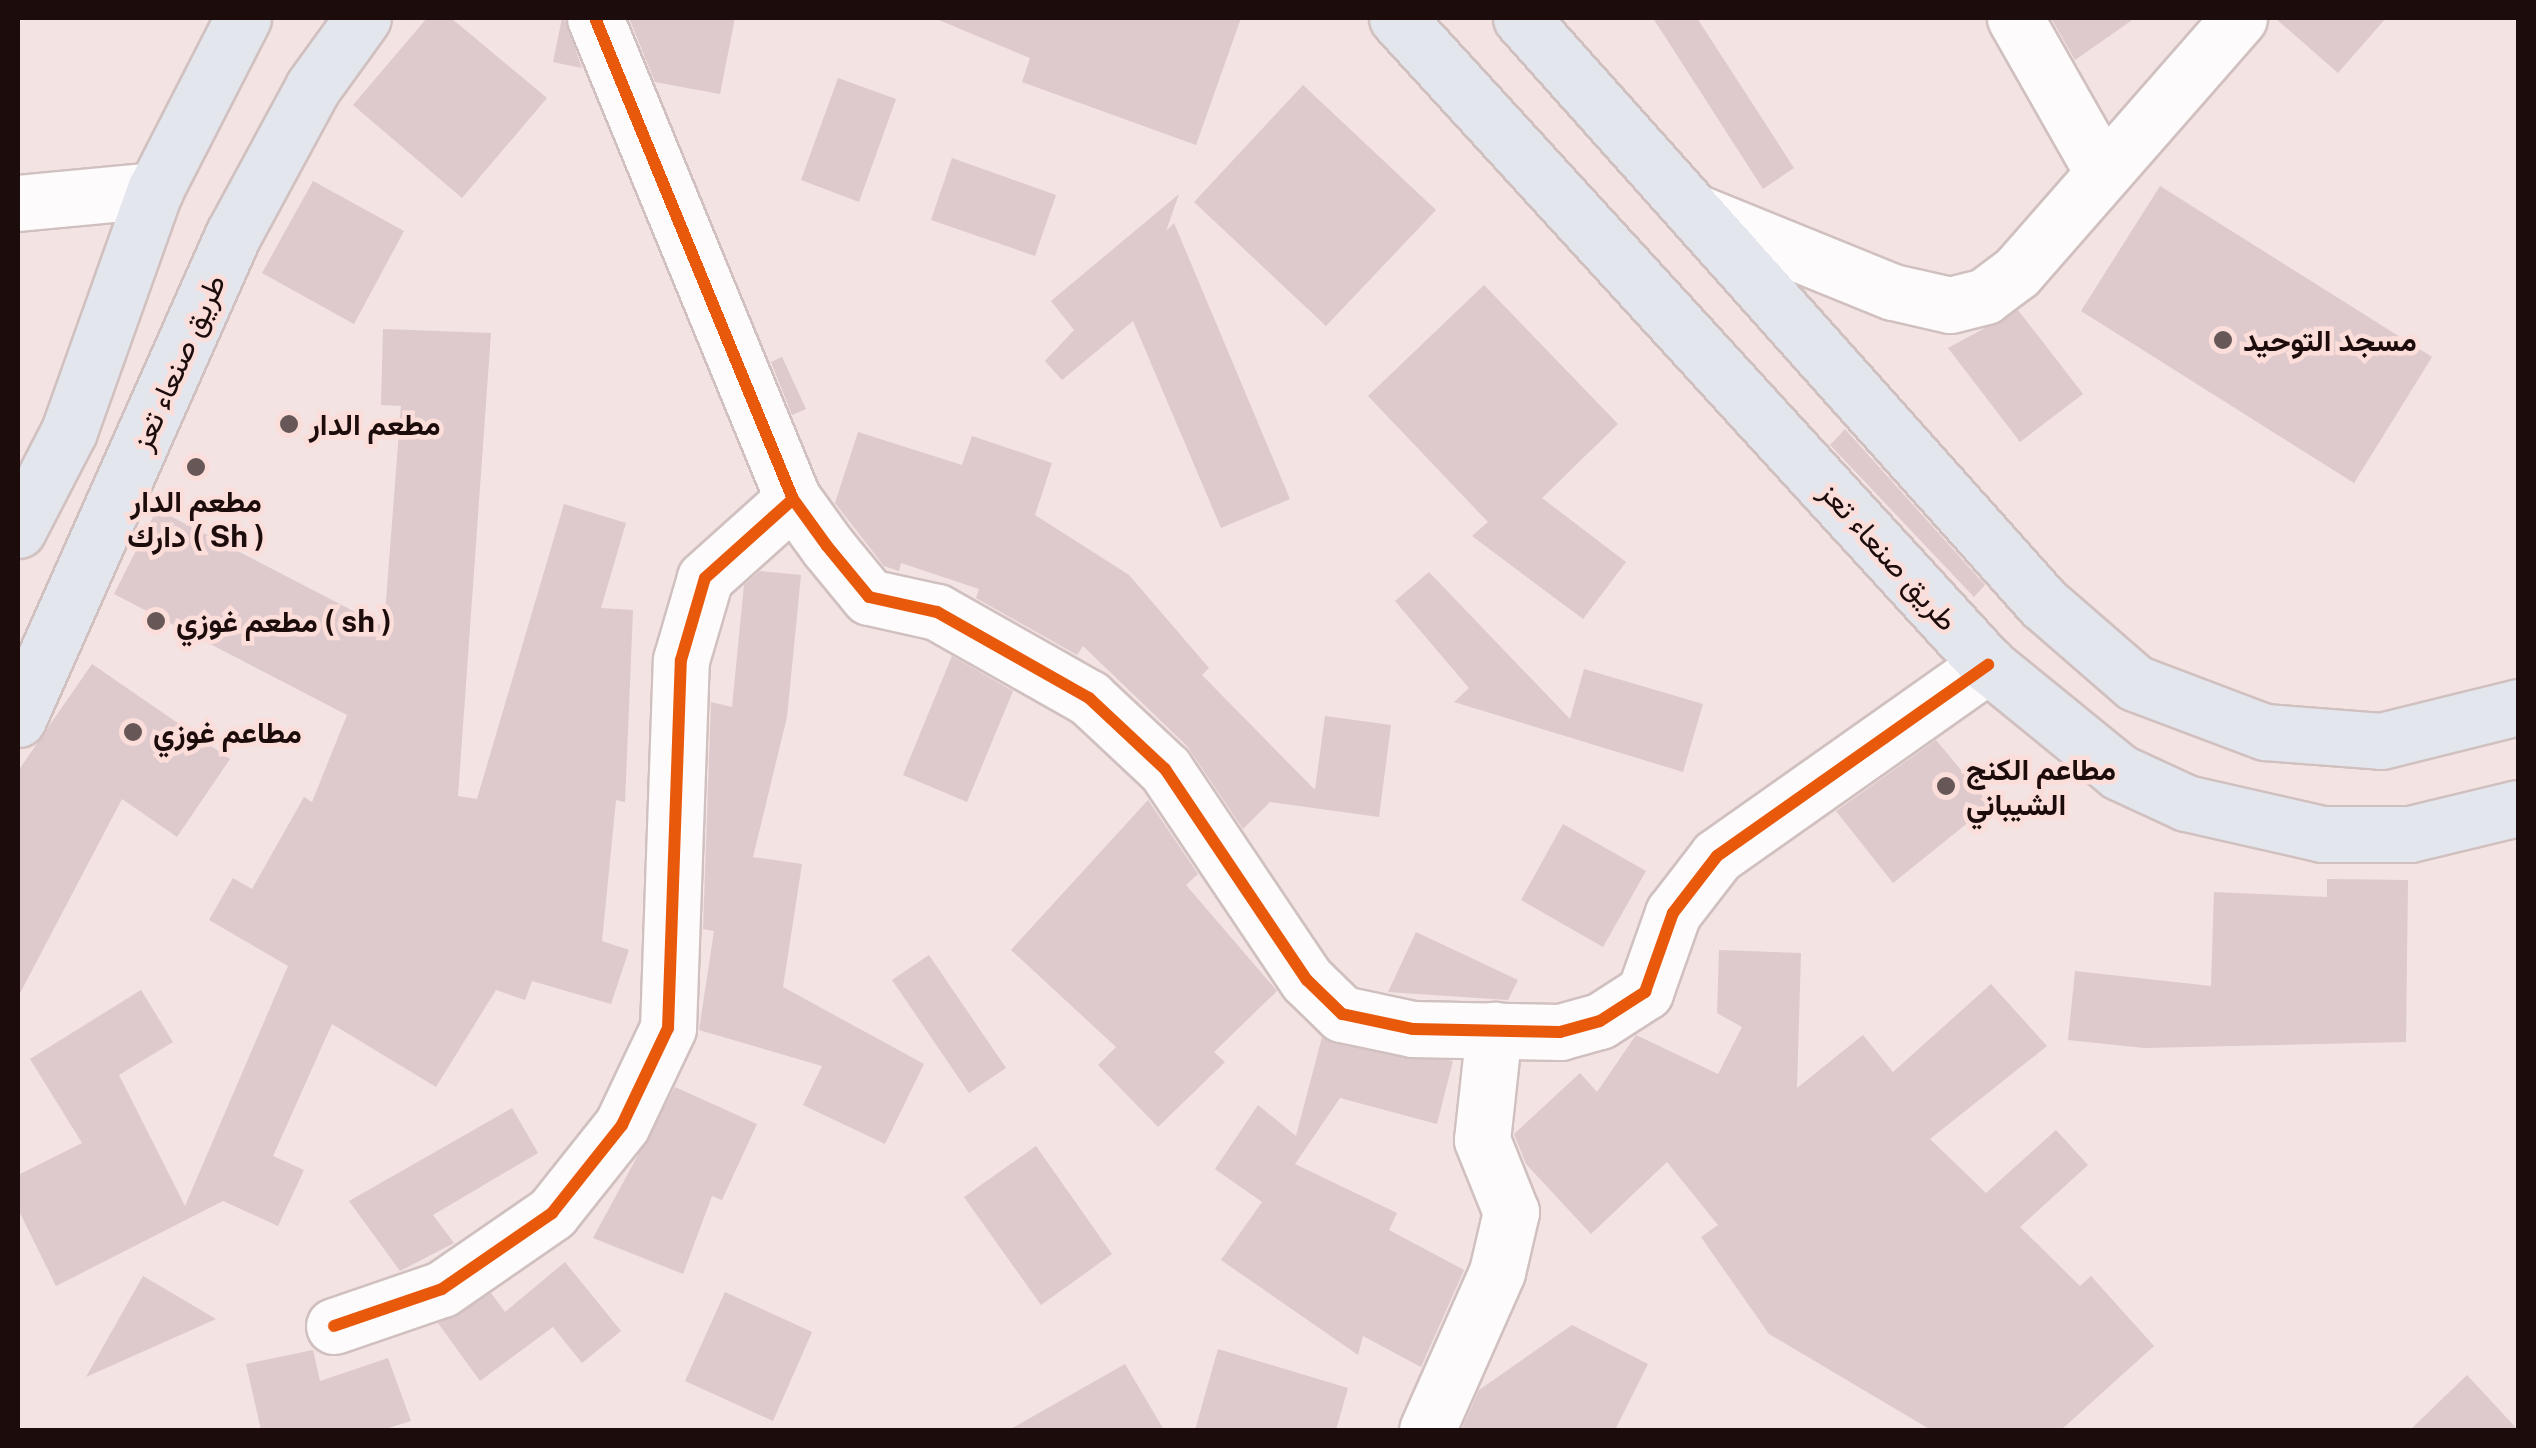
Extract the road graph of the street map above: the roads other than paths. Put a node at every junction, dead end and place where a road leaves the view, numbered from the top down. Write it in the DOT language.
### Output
graph roads {
  1 [pos="243,18"];
  2 [pos="363,18"];
  3 [pos="595,18"];
  4 [pos="1397,18"];
  5 [pos="1521,18"];
  6 [pos="2015,18"];
  7 [pos="2239,18"];
  8 [pos="2102,171"];
  9 [pos="154,190"];
  10 [pos="18,203"];
  11 [pos="1698,213"];
  12 [pos="793,499"];
  13 [pos="18,530"];
  14 [pos="1988,665"];
  15 [pos="2518,707"];
  16 [pos="18,718"];
  17 [pos="2518,808"];
  18 [pos="1494,1030"];
  19 [pos="334,1326"];
  20 [pos="1428,1430"];
  1 -- 9 [label="highway"];
  2 -- 16 [label="highway, طريق صنعاء تعز"];
  3 -- 12 [label="street"];
  4 -- 14 [label="highway, طريق صنعاء تعز"];
  5 -- 11 [label="highway"];
  6 -- 8 [label="street"];
  7 -- 8 [label="street"];
  8 -- 11 [label="street"];
  9 -- 10 [label="street"];
  9 -- 13 [label="highway"];
  11 -- 15 [label="highway"];
  12 -- 18 [label="street"];
  12 -- 19 [label="street"];
  14 -- 17 [label="highway, طريق صنعاء تعز"];
  14 -- 18 [label="street"];
  18 -- 20 [label="street"];
}
